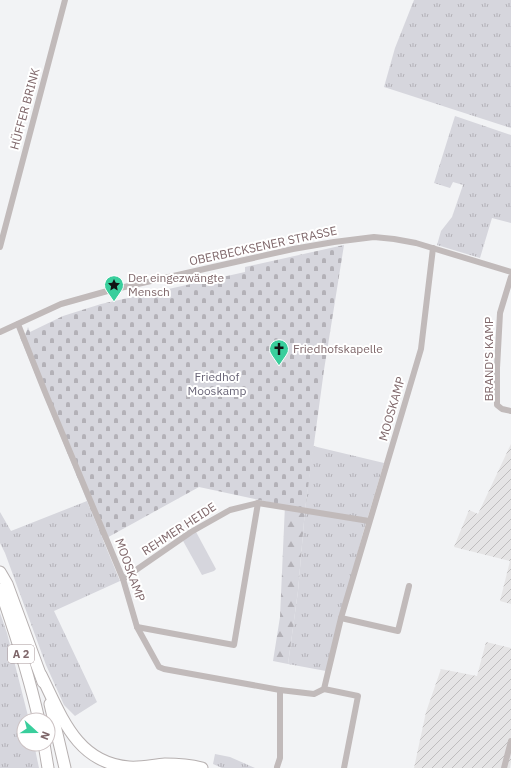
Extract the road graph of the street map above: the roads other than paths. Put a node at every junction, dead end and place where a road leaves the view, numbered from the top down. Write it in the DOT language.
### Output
graph roads {
  1 [pos="65,0"];
  2 [pos="0,247"];
  3 [pos="433,248"];
  4 [pos="511,272"];
  5 [pos="511,276"];
  6 [pos="18,324"];
  7 [pos="0,332"];
  8 [pos="511,411"];
  9 [pos="258,503"];
  10 [pos="369,521"];
  11 [pos="0,572"];
  12 [pos="123,579"];
  13 [pos="409,586"];
  14 [pos="0,589"];
  15 [pos="342,618"];
  16 [pos="137,627"];
  17 [pos="41,675"];
  18 [pos="280,690"];
  19 [pos="324,690"];
  20 [pos="37,712"];
  21 [pos="511,741"];
  22 [pos="45,752"];
  23 [pos="277,767"];
  24 [pos="48,768"];
  25 [pos="65,768"];
  26 [pos="202,768"];
  27 [pos="344,768"];
  28 [pos="504,768"];
  1 -- 2 [label="street, HÜFFER BRINK"];
  3 -- 4 [label="street, OBERBECKSENER STRASSE"];
  3 -- 6 [label="street, OBERBECKSENER STRASSE"];
  3 -- 10 [label="street, MOOSKAMP"];
  5 -- 8 [label="street, BRAND'S KAMP"];
  6 -- 7 [label="street, OBERBECKSENER STRASSE"];
  6 -- 12 [label="street, MOOSKAMP"];
  9 -- 10 [label="street, REHMER HEIDE"];
  9 -- 12 [label="street, REHMER HEIDE"];
  9 -- 16 [label="street"];
  10 -- 15 [label="street, MOOSKAMP"];
  11 -- 17 [label="highway"];
  12 -- 16 [label="street, MOOSKAMP"];
  13 -- 15 [label="street"];
  14 -- 20 [label="highway, A 2"];
  15 -- 19 [label="street, MOOSKAMP"];
  16 -- 18 [label="street, MOOSKAMP"];
  17 -- 25 [label="highway"];
  17 -- 26 [label="highway"];
  18 -- 19 [label="street, MOOSKAMP"];
  18 -- 23 [label="street"];
  19 -- 27 [label="street, MOOSKAMP"];
  21 -- 28 [label="street"];
  22 -- 24 [label="highway"];
}
